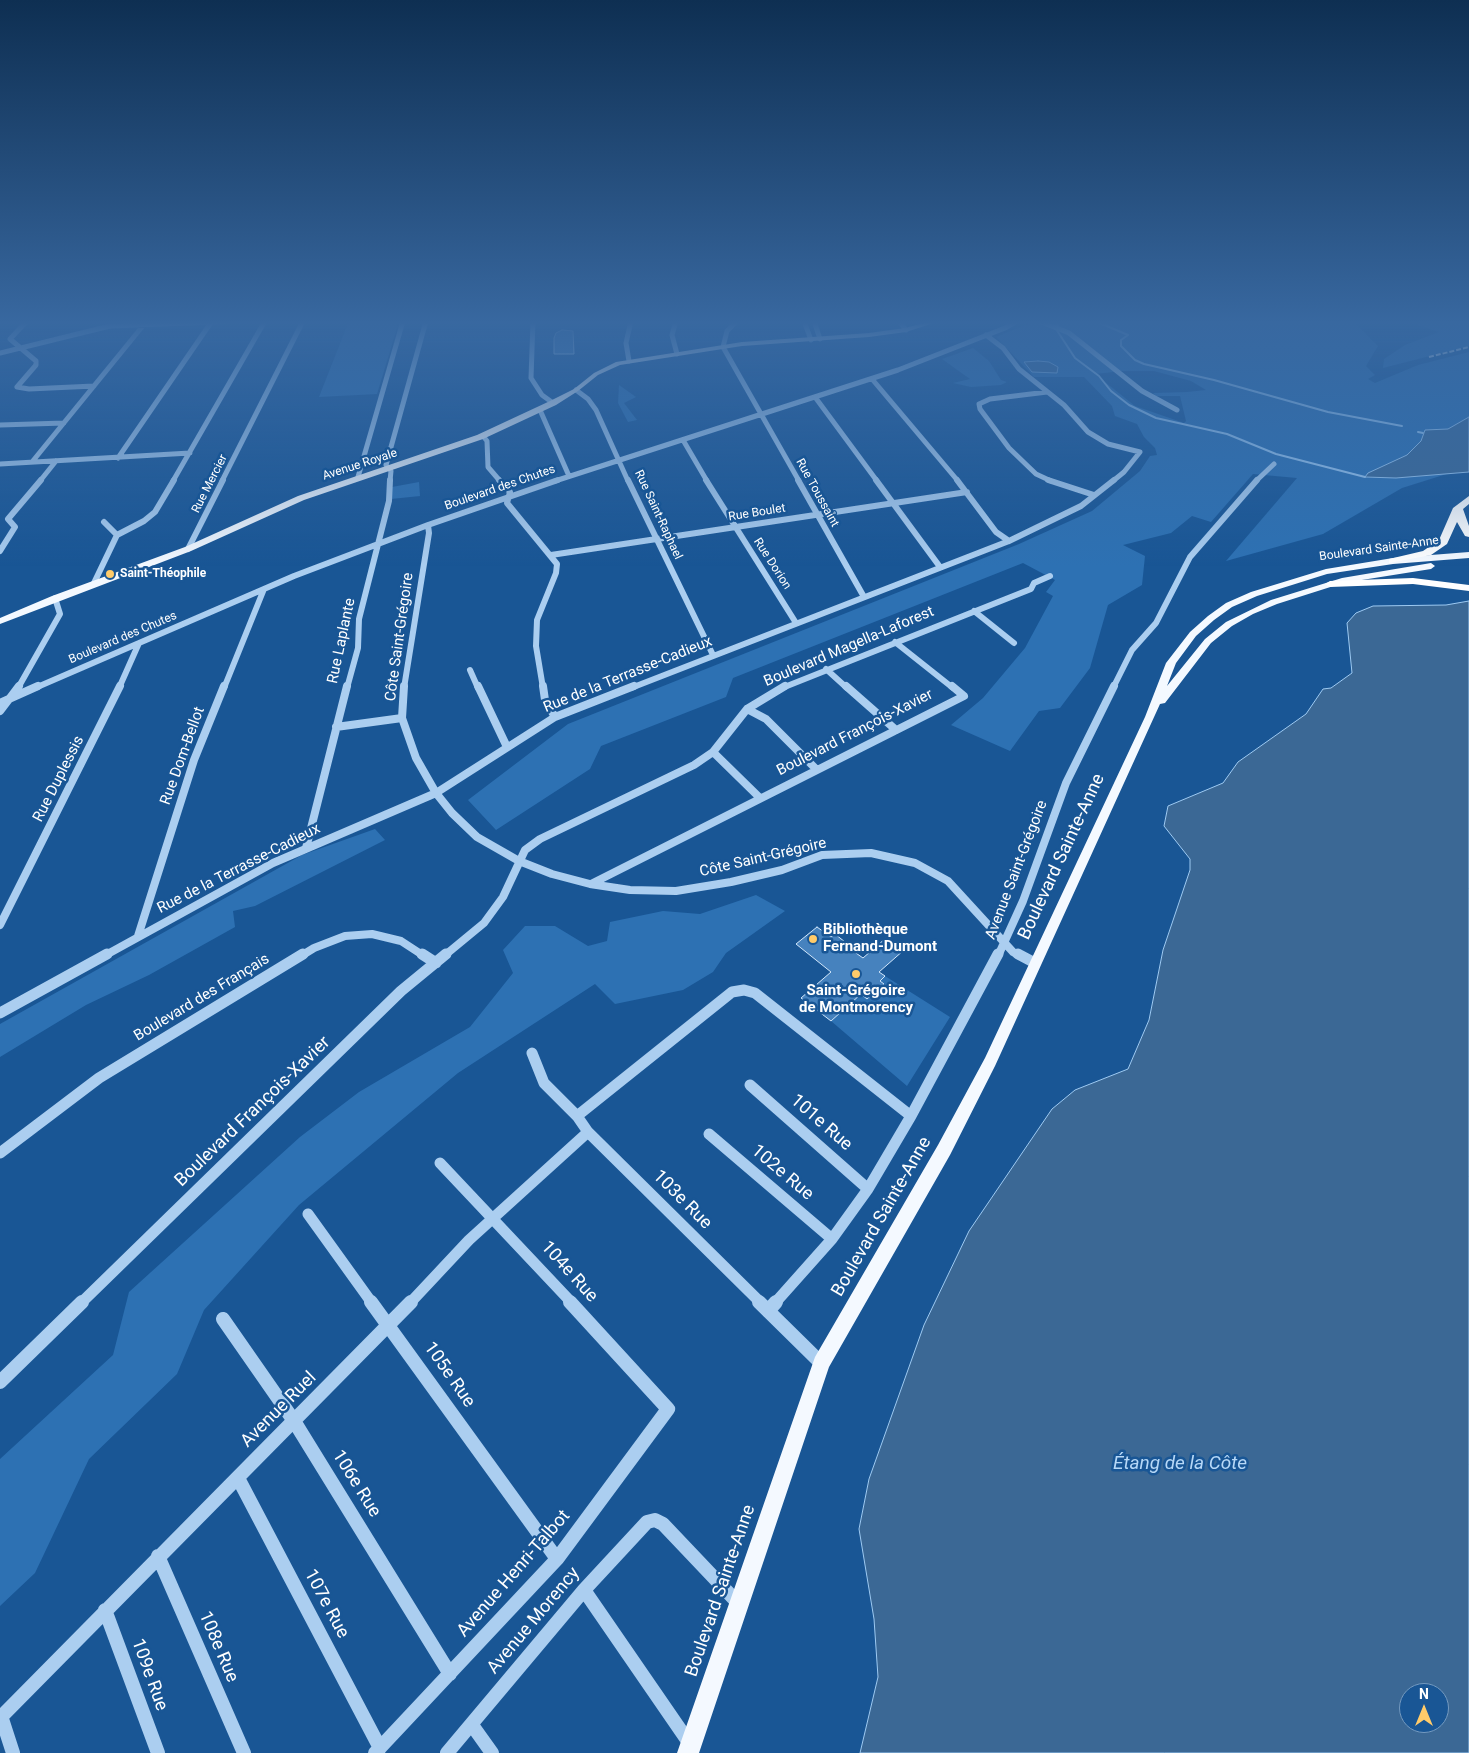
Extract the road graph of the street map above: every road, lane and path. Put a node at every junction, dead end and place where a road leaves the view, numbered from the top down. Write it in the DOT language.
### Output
graph roads {
  1 [pos="80,403"];
  2 [pos="156,403"];
  3 [pos="219,403"];
  4 [pos="262,403"];
  5 [pos="379,403"];
  6 [pos="403,403"];
  7 [pos="553,403"];
  8 [pos="591,403"];
  9 [pos="753,403"];
  10 [pos="797,403"];
  11 [pos="819,403"];
  12 [pos="892,403"];
  13 [pos="982,403"];
  14 [pos="1060,403"];
  15 [pos="1164,403"];
  16 [pos="540,410"];
  17 [pos="1177,410"];
  18 [pos="760,415"];
  19 [pos="64,423"];
  20 [pos="0,425"];
  21 [pos="483,436"];
  22 [pos="683,440"];
  23 [pos="1140,452"];
  24 [pos="190,453"];
  25 [pos="118,458"];
  26 [pos="620,460"];
  27 [pos="56,461"];
  28 [pos="32,462"];
  29 [pos="0,464"];
  30 [pos="1274,464"];
  31 [pos="388,468"];
  32 [pos="569,476"];
  33 [pos="358,477"];
  34 [pos="967,492"];
  35 [pos="1094,495"];
  36 [pos="509,496"];
  37 [pos="1469,499"];
  38 [pos="896,504"];
  39 [pos="1458,508"];
  40 [pos="818,515"];
  41 [pos="0,517"];
  42 [pos="8,519"];
  43 [pos="104,522"];
  44 [pos="428,524"];
  45 [pos="735,528"];
  46 [pos="1469,534"];
  47 [pos="117,535"];
  48 [pos="656,539"];
  49 [pos="1009,541"];
  50 [pos="379,543"];
  51 [pos="188,549"];
  52 [pos="0,551"];
  53 [pos="551,555"];
  54 [pos="1469,555"];
  55 [pos="1393,561"];
  56 [pos="1469,562"];
  57 [pos="940,567"];
  58 [pos="1050,576"];
  59 [pos="94,583"];
  60 [pos="1330,584"];
  61 [pos="1469,588"];
  62 [pos="264,589"];
  63 [pos="864,597"];
  64 [pos="55,598"];
  65 [pos="974,611"];
  66 [pos="0,621"];
  67 [pos="796,623"];
  68 [pos="895,642"];
  69 [pos="139,643"];
  70 [pos="1014,643"];
  71 [pos="713,655"];
  72 [pos="826,669"];
  73 [pos="470,670"];
  74 [pos="12,698"];
  75 [pos="0,703"];
  76 [pos="747,709"];
  77 [pos="0,711"];
  78 [pos="555,717"];
  79 [pos="1150,717"];
  80 [pos="402,718"];
  81 [pos="336,727"];
  82 [pos="896,730"];
  83 [pos="507,747"];
  84 [pos="714,752"];
  85 [pos="816,769"];
  86 [pos="436,792"];
  87 [pos="760,798"];
  88 [pos="306,848"];
  89 [pos="519,861"];
  90 [pos="590,884"];
  91 [pos="0,925"];
  92 [pos="138,936"];
  93 [pos="1004,944"];
  94 [pos="436,963"];
  95 [pos="1035,963"];
  96 [pos="744,990"];
  97 [pos="0,1013"];
  98 [pos="532,1052"];
  99 [pos="750,1085"];
  100 [pos="577,1116"];
  101 [pos="911,1116"];
  102 [pos="588,1132"];
  103 [pos="709,1134"];
  104 [pos="0,1153"];
  105 [pos="440,1163"];
  106 [pos="868,1188"];
  107 [pos="308,1214"];
  108 [pos="494,1218"];
  109 [pos="832,1239"];
  110 [pos="768,1311"];
  111 [pos="223,1319"];
  112 [pos="390,1324"];
  113 [pos="821,1363"];
  114 [pos="0,1382"];
  115 [pos="668,1409"];
  116 [pos="294,1421"];
  117 [pos="238,1478"];
  118 [pos="158,1556"];
  119 [pos="557,1559"];
  120 [pos="584,1590"];
  121 [pos="738,1603"];
  122 [pos="104,1610"];
  123 [pos="450,1674"];
  124 [pos="1,1717"];
  125 [pos="472,1725"];
  126 [pos="689,1749"];
  127 [pos="378,1750"];
  128 [pos="14,1753"];
  129 [pos="158,1753"];
  130 [pos="244,1753"];
  131 [pos="447,1753"];
  132 [pos="492,1753"];
  1 -- 19 [label="street"];
  2 -- 25 [label="street"];
  3 -- 24 [label="street"];
  4 -- 51 [label="street, Rue Mercier"];
  5 -- 33 [label="street"];
  6 -- 31 [label="street, Rue Laplante"];
  7 -- 16 [label="main road, Avenue Royale"];
  8 -- 26 [label="street, Rue Saint-Raphael"];
  9 -- 18 [label="street, Rue Toussaint"];
  10 -- 18 [label="street, Boulevard des Chutes"];
  11 -- 38 [label="street"];
  12 -- 34 [label="street"];
  13 -- 35 [label="street"];
  14 -- 23 [label="street"];
  15 -- 17 [label="street"];
  16 -- 21 [label="main road, Avenue Royale"];
  16 -- 32 [label="street"];
  18 -- 22 [label="street, Boulevard des Chutes"];
  18 -- 40 [label="street, Rue Toussaint"];
  19 -- 20 [label="street"];
  19 -- 28 [label="street"];
  21 -- 31 [label="main road, Avenue Royale"];
  21 -- 36 [label="street"];
  22 -- 26 [label="street, Boulevard des Chutes"];
  22 -- 45 [label="street, Rue Dorion"];
  23 -- 35 [label="street, Rue de la Terrasse-Cadieux"];
  24 -- 25 [label="street"];
  24 -- 47 [label="street"];
  25 -- 27 [label="street"];
  26 -- 32 [label="street, Boulevard des Chutes"];
  26 -- 48 [label="street, Rue Saint-Raphael"];
  27 -- 28 [label="street"];
  27 -- 42 [label="street"];
  28 -- 29 [label="street"];
  30 -- 93 [label="street, Avenue Saint-Grégoire"];
  31 -- 33 [label="main road, Avenue Royale"];
  31 -- 50 [label="street, Rue Laplante"];
  32 -- 36 [label="street, Boulevard des Chutes"];
  33 -- 51 [label="main road, Avenue Royale"];
  34 -- 38 [label="street, Rue Boulet"];
  34 -- 49 [label="street"];
  35 -- 49 [label="street, Rue de la Terrasse-Cadieux"];
  36 -- 44 [label="street, Boulevard des Chutes"];
  36 -- 53 [label="street"];
  37 -- 39 [label="highway"];
  38 -- 40 [label="street, Rue Boulet"];
  38 -- 57 [label="street"];
  39 -- 46 [label="highway"];
  39 -- 55 [label="highway"];
  40 -- 45 [label="street, Rue Boulet"];
  40 -- 63 [label="street, Rue Toussaint"];
  41 -- 42 [label="street"];
  42 -- 52 [label="street"];
  43 -- 47 [label="street"];
  44 -- 50 [label="street, Boulevard des Chutes"];
  44 -- 80 [label="street, Côte Saint-Grégoire"];
  45 -- 48 [label="street, Rue Boulet"];
  45 -- 67 [label="street, Rue Dorion"];
  47 -- 59 [label="street"];
  48 -- 53 [label="street, Rue Boulet"];
  48 -- 71 [label="street, Rue Saint-Raphael"];
  49 -- 57 [label="street, Rue de la Terrasse-Cadieux"];
  50 -- 62 [label="street, Boulevard des Chutes"];
  50 -- 81 [label="street, Rue Laplante"];
  51 -- 59 [label="main road, Avenue Royale"];
  53 -- 78 [label="street"];
  54 -- 55 [label="main road, Boulevard Sainte-Anne"];
  55 -- 79 [label="main road, Boulevard Sainte-Anne"];
  56 -- 60 [label="main road, Boulevard Sainte-Anne"];
  57 -- 63 [label="street, Rue de la Terrasse-Cadieux"];
  58 -- 65 [label="street, Boulevard Magella-Laforest"];
  59 -- 64 [label="main road, Avenue Royale"];
  60 -- 61 [label="highway"];
  60 -- 79 [label="main road, Boulevard Sainte-Anne"];
  62 -- 69 [label="street, Boulevard des Chutes"];
  62 -- 92 [label="street, Rue Dom-Bellot"];
  63 -- 67 [label="street, Rue de la Terrasse-Cadieux"];
  64 -- 66 [label="main road, Avenue Royale"];
  64 -- 74 [label="street"];
  65 -- 68 [label="street, Boulevard Magella-Laforest"];
  65 -- 70 [label="street"];
  67 -- 71 [label="street, Rue de la Terrasse-Cadieux"];
  68 -- 72 [label="street, Boulevard Magella-Laforest"];
  68 -- 82 [label="street, Boulevard François-Xavier"];
  69 -- 74 [label="street, Boulevard des Chutes"];
  69 -- 91 [label="street, Rue Duplessis"];
  71 -- 78 [label="street, Rue de la Terrasse-Cadieux"];
  72 -- 76 [label="street, Boulevard Magella-Laforest"];
  72 -- 82 [label="street"];
  73 -- 83 [label="street"];
  74 -- 75 [label="street, Boulevard des Chutes"];
  74 -- 77 [label="street"];
  76 -- 84 [label="street, Boulevard Magella-Laforest"];
  76 -- 85 [label="street"];
  78 -- 83 [label="street, Rue de la Terrasse-Cadieux"];
  79 -- 95 [label="main road, Boulevard Sainte-Anne"];
  80 -- 81 [label="street"];
  80 -- 86 [label="street, Côte Saint-Grégoire"];
  81 -- 88 [label="street, Rue Laplante"];
  82 -- 85 [label="street, Boulevard François-Xavier"];
  83 -- 86 [label="street, Rue de la Terrasse-Cadieux"];
  84 -- 87 [label="street"];
  84 -- 89 [label="street, Boulevard Magella-Laforest"];
  85 -- 87 [label="street, Boulevard François-Xavier"];
  86 -- 88 [label="street, Rue de la Terrasse-Cadieux"];
  86 -- 89 [label="street, Côte Saint-Grégoire"];
  87 -- 90 [label="street, Boulevard François-Xavier"];
  88 -- 92 [label="street, Rue de la Terrasse-Cadieux"];
  89 -- 90 [label="street, Côte Saint-Grégoire"];
  89 -- 94 [label="street, Boulevard François-Xavier"];
  90 -- 93 [label="street, Côte Saint-Grégoire"];
  92 -- 97 [label="street, Rue de la Terrasse-Cadieux"];
  93 -- 95 [label="street, Côte Saint-Grégoire"];
  93 -- 101 [label="street, Avenue Saint-Grégoire"];
  94 -- 104 [label="street, Boulevard des Français"];
  94 -- 114 [label="street, Boulevard François-Xavier"];
  95 -- 113 [label="main road, Boulevard Sainte-Anne"];
  96 -- 100 [label="street"];
  96 -- 101 [label="street"];
  98 -- 100 [label="street, 103e Rue"];
  99 -- 106 [label="street, 101e Rue"];
  100 -- 102 [label="street, 103e Rue"];
  101 -- 106 [label="street, Avenue Saint-Grégoire"];
  102 -- 108 [label="street, Avenue Ruel"];
  102 -- 110 [label="street, 103e Rue"];
  103 -- 109 [label="street, 102e Rue"];
  105 -- 108 [label="street, 104e Rue"];
  106 -- 109 [label="street, Avenue Saint-Grégoire"];
  107 -- 112 [label="street, 105e Rue"];
  108 -- 112 [label="street, Avenue Ruel"];
  108 -- 115 [label="street, 104e Rue"];
  109 -- 110 [label="street, Avenue Saint-Grégoire"];
  110 -- 113 [label="street, 103e Rue"];
  111 -- 116 [label="street, 106e Rue"];
  112 -- 116 [label="street, Avenue Ruel"];
  112 -- 119 [label="street, 105e Rue"];
  113 -- 121 [label="main road, Boulevard Sainte-Anne"];
  115 -- 119 [label="street, Avenue Henri-Talbot"];
  116 -- 117 [label="street, Avenue Ruel"];
  116 -- 123 [label="street, 106e Rue"];
  117 -- 118 [label="street, Avenue Ruel"];
  117 -- 127 [label="street, 107e Rue"];
  118 -- 122 [label="street, Avenue Ruel"];
  118 -- 130 [label="street, 108e Rue"];
  119 -- 123 [label="street, Avenue Henri-Talbot"];
  120 -- 121 [label="street, Avenue Morency"];
  120 -- 125 [label="street, Avenue Morency"];
  120 -- 126 [label="street"];
  121 -- 126 [label="main road, Boulevard Sainte-Anne"];
  122 -- 124 [label="street, Avenue Ruel"];
  122 -- 129 [label="street, 109e Rue"];
  123 -- 127 [label="street, Avenue Henri-Talbot"];
  124 -- 128 [label="street"];
  125 -- 131 [label="street, Avenue Morency"];
  125 -- 132 [label="street"];
}
